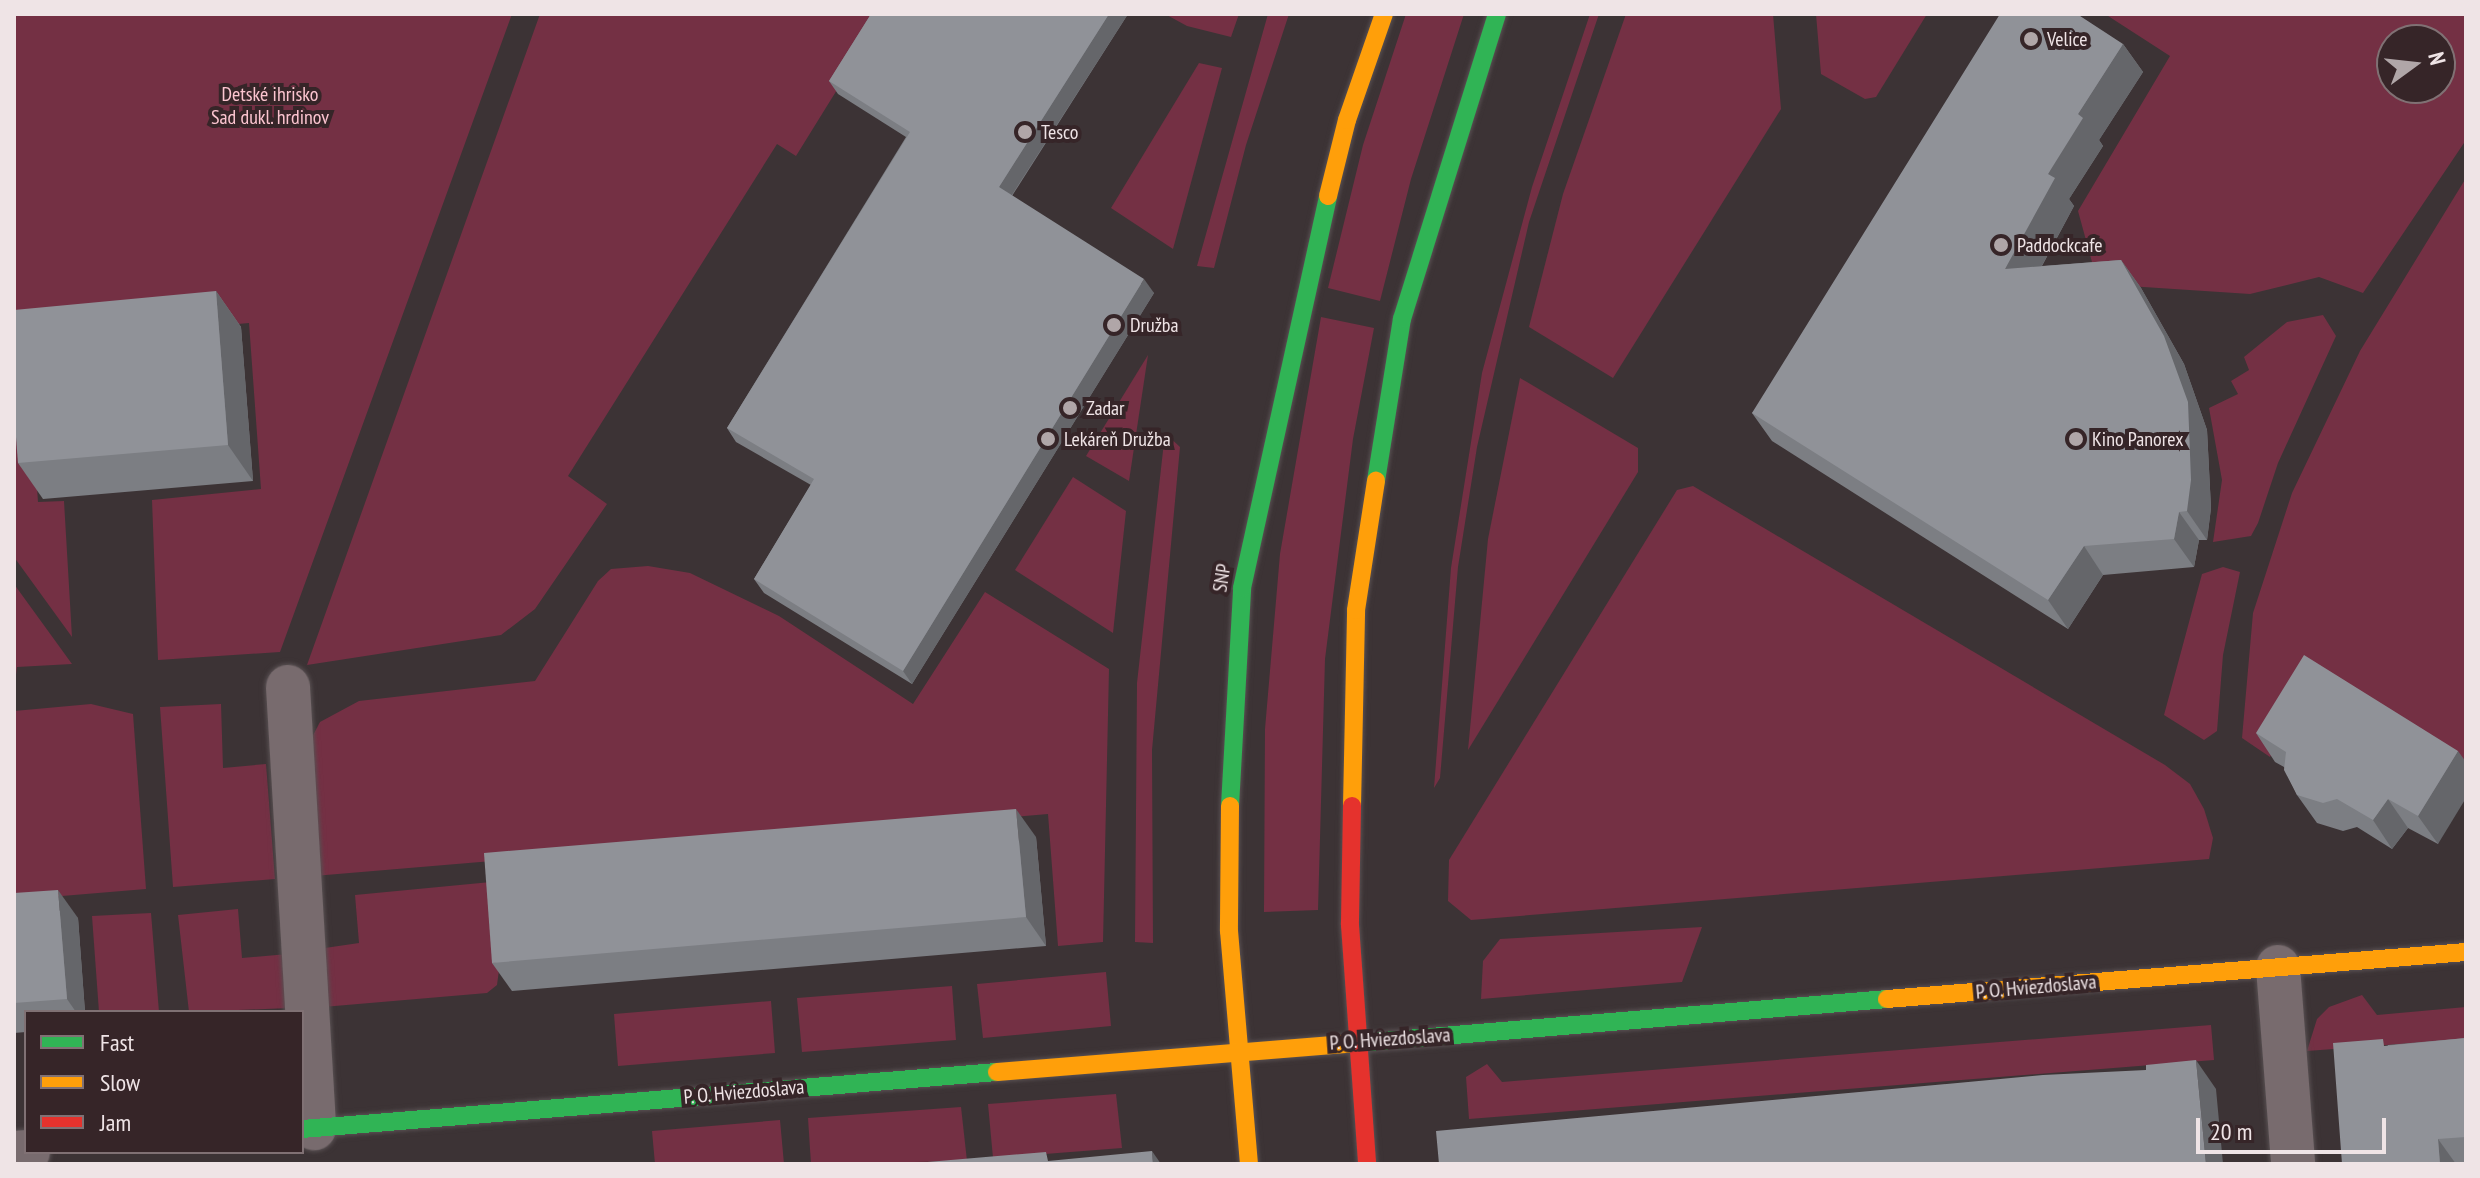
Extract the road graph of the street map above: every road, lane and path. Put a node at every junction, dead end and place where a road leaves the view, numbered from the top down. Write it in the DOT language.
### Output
graph roads {
  1 [pos="1384,14"];
  2 [pos="1497,14"];
  3 [pos="288,687"];
  4 [pos="2466,952"];
  5 [pos="2278,967"];
  6 [pos="303,1010"];
  7 [pos="304,1040"];
  8 [pos="1357,1041"];
  9 [pos="1239,1051"];
  10 [pos="308,1128"];
  11 [pos="1249,1164"];
  12 [pos="1367,1164"];
  13 [pos="2293,1164"];
  1 -- 9 [label="street, SNP"];
  2 -- 8 [label="street"];
  3 -- 6 [label="street, P. O. Hviezdoslava"];
  4 -- 5 [label="street, P. O. Hviezdoslava"];
  5 -- 8 [label="street, P. O. Hviezdoslava"];
  5 -- 13 [label="street"];
  7 -- 10 [label="street, P. O. Hviezdoslava"];
  8 -- 9 [label="street, P. O. Hviezdoslava"];
  8 -- 12 [label="street"];
  9 -- 10 [label="street, P. O. Hviezdoslava"];
  9 -- 11 [label="street, SNP"];
}
